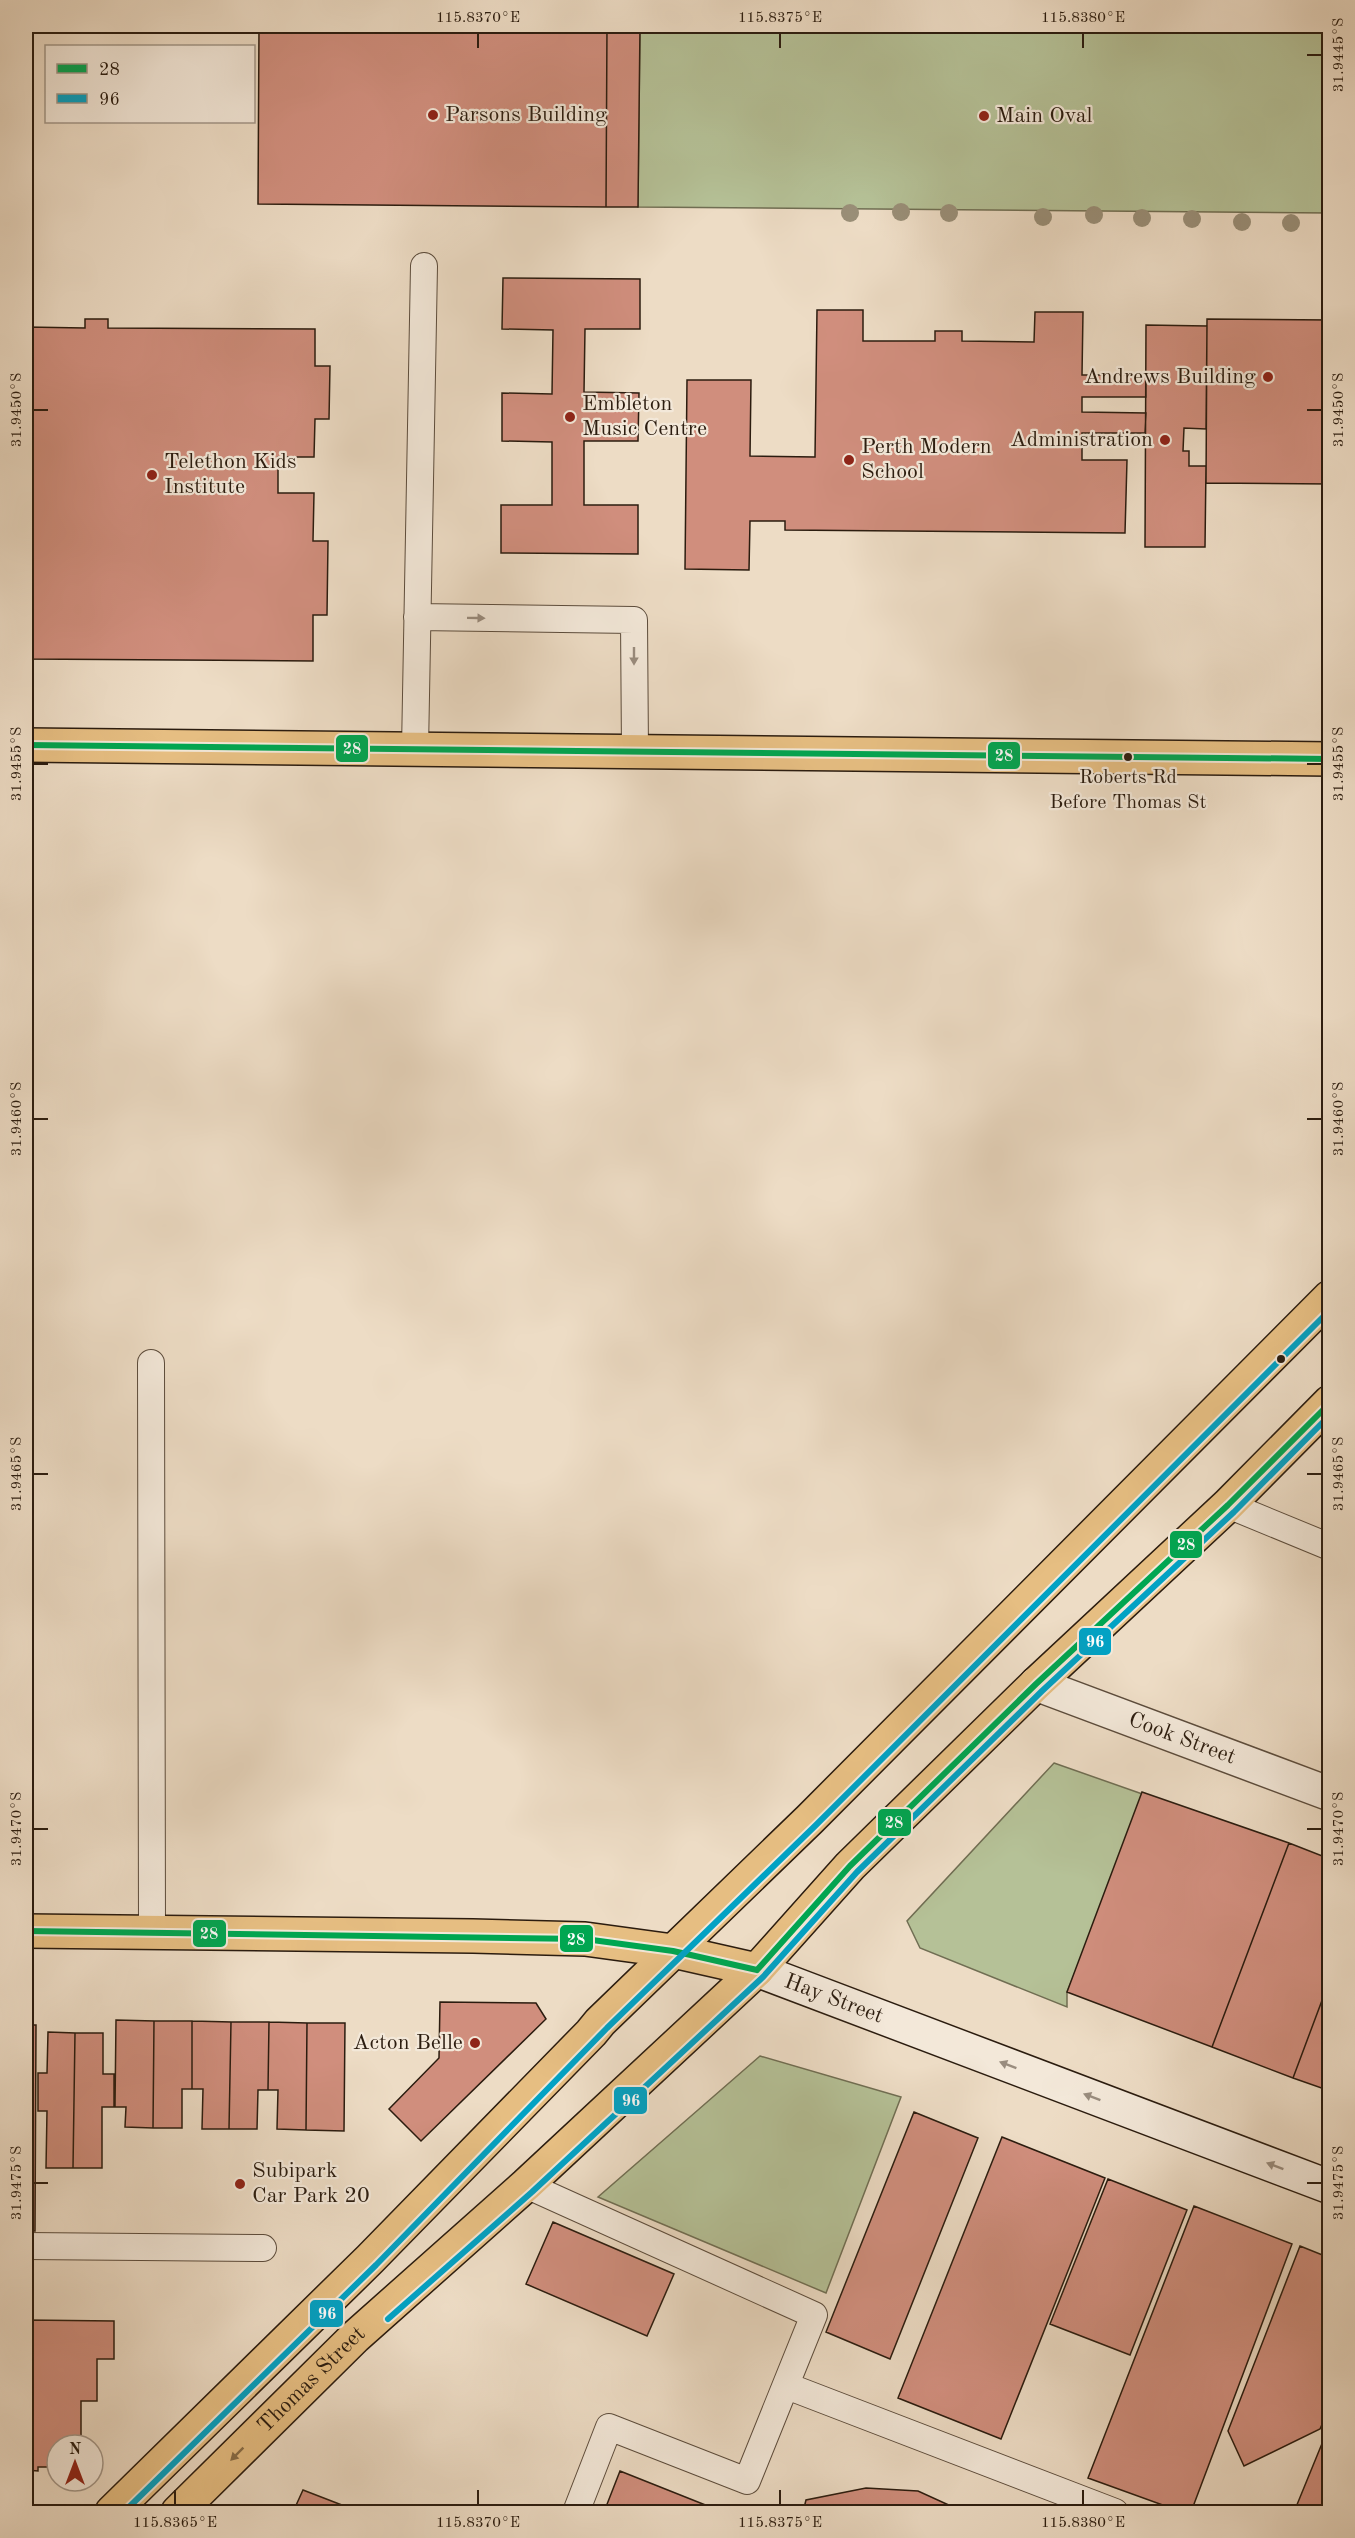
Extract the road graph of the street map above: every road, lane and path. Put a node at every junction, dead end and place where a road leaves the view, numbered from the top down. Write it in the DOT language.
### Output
graph roads {
  1 [pos="424,266"];
  2 [pos="417,617"];
  3 [pos="26,745"];
  4 [pos="415,749"];
  5 [pos="635,752"];
  6 [pos="1329,759"];
  7 [pos="1329,1297"];
  8 [pos="151,1363"];
  9 [pos="1329,1402"];
  10 [pos="1228,1505"];
  11 [pos="1329,1547"];
  12 [pos="1036,1684"];
  13 [pos="1329,1794"];
  14 [pos="26,1931"];
  15 [pos="152,1932"];
  16 [pos="673,1951"];
  17 [pos="757,1970"];
  18 [pos="526,2186"];
  19 [pos="1329,2187"];
  20 [pos="26,2246"];
  21 [pos="263,2248"];
  22 [pos="786,2385"];
  23 [pos="112,2512"];
  24 [pos="178,2512"];
  25 [pos="576,2512"];
  26 [pos="1114,2512"];
  1 -- 2 [label="lane"];
  2 -- 4 [label="lane"];
  2 -- 5 [label="lane, one-way"];
  3 -- 4 [label="main road"];
  4 -- 5 [label="main road"];
  5 -- 6 [label="main road"];
  7 -- 16 [label="main road, Thomas Street"];
  8 -- 15 [label="lane"];
  9 -- 10 [label="main road, Thomas Street"];
  10 -- 11 [label="lane"];
  10 -- 12 [label="main road, Thomas Street"];
  12 -- 13 [label="main road, Cook Street"];
  12 -- 17 [label="main road, Thomas Street"];
  14 -- 15 [label="main road, Hay Street"];
  15 -- 16 [label="main road, Hay Street"];
  16 -- 17 [label="main road, Hay Street"];
  16 -- 23 [label="main road, Thomas Street"];
  17 -- 18 [label="main road, Thomas Street"];
  19 -- 17 [label="main road, Hay Street, one-way"];
  18 -- 22 [label="lane"];
  18 -- 24 [label="main road, Thomas Street, one-way"];
  20 -- 21 [label="lane"];
  22 -- 25 [label="lane"];
  22 -- 26 [label="lane"];
}
